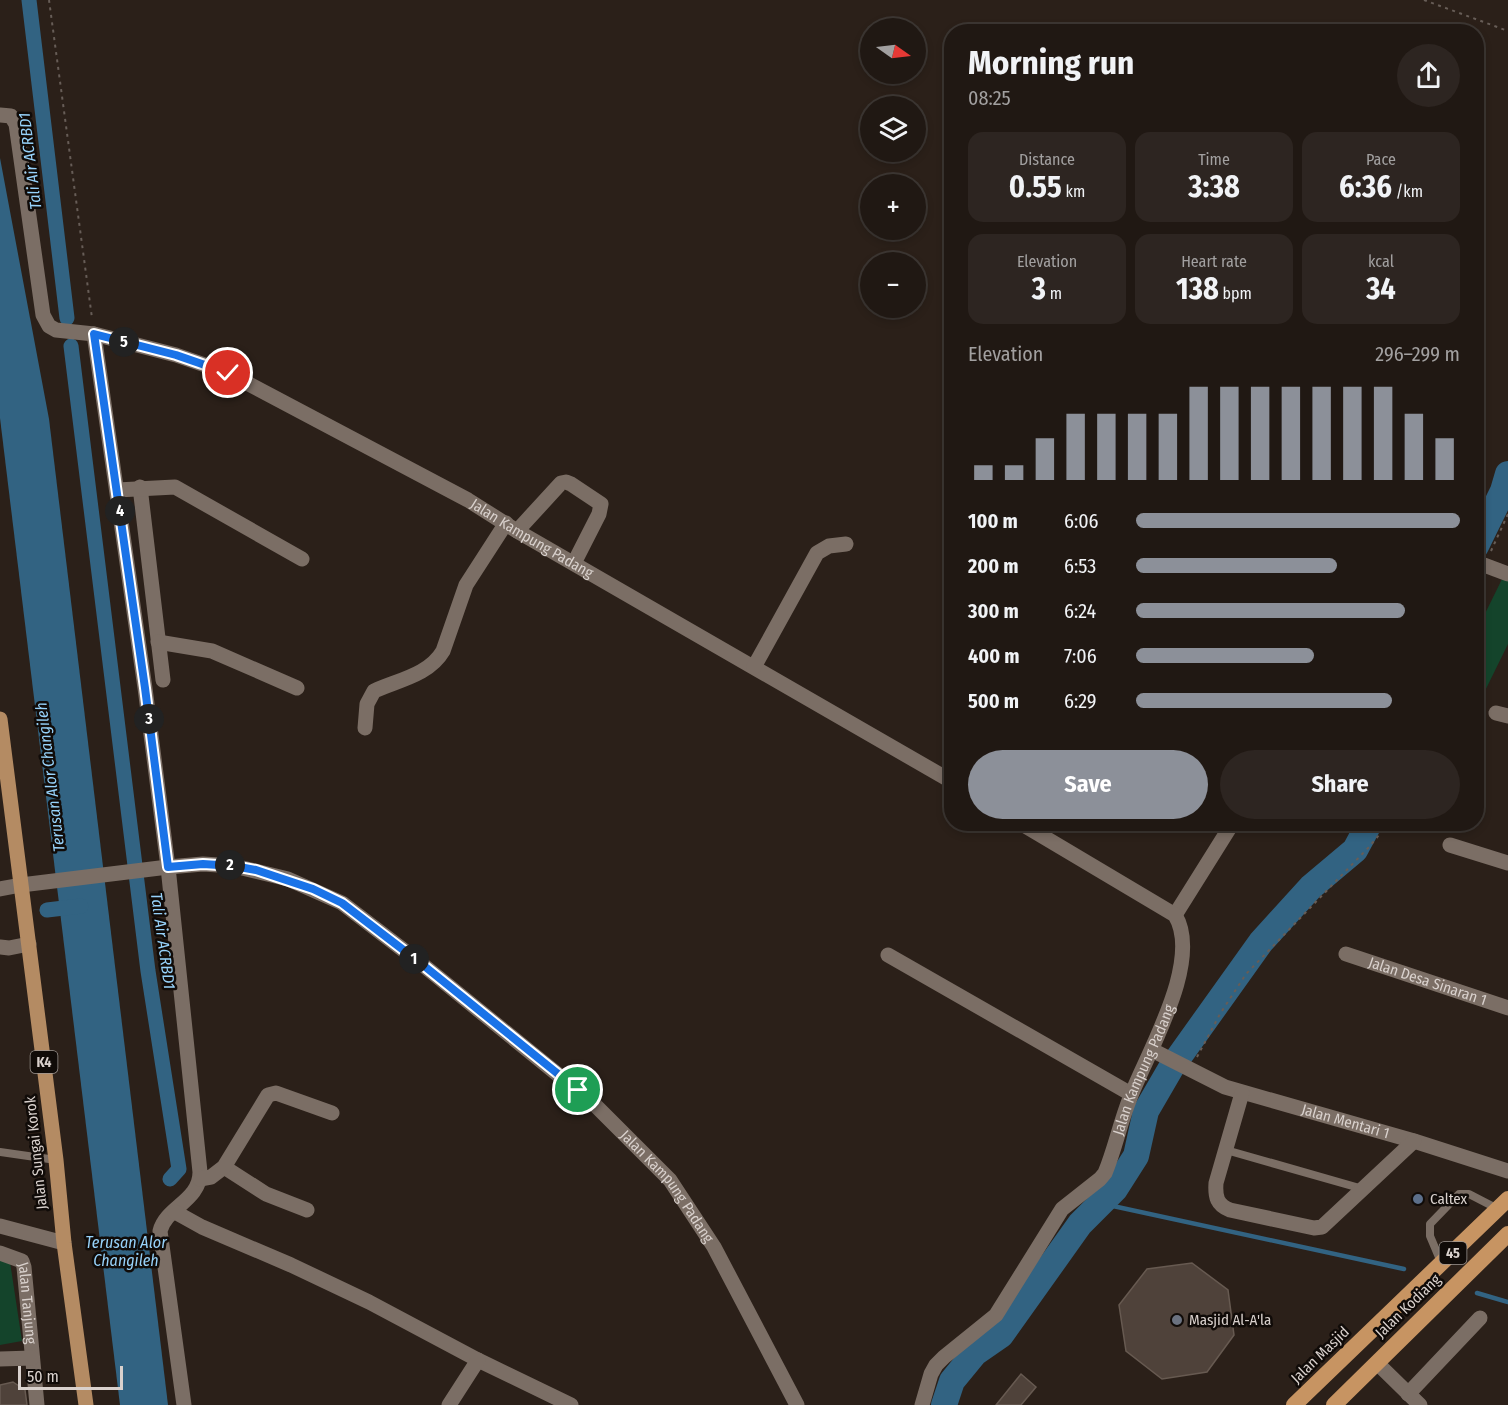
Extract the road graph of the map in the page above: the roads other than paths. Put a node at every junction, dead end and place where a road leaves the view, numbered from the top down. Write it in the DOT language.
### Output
graph roads {
  1 [pos="0,115"];
  2 [pos="94,334"];
  3 [pos="140,488"];
  4 [pos="117,490"];
  5 [pos="511,527"];
  6 [pos="846,544"];
  7 [pos="302,559"];
  8 [pos="574,563"];
  9 [pos="1484,566"];
  10 [pos="1508,574"];
  11 [pos="158,642"];
  12 [pos="754,667"];
  13 [pos="163,680"];
  14 [pos="297,688"];
  15 [pos="0,719"];
  16 [pos="365,728"];
  17 [pos="944,777"];
  18 [pos="1034,831"];
  19 [pos="1228,831"];
  20 [pos="1450,845"];
  21 [pos="1508,863"];
  22 [pos="161,867"];
  23 [pos="29,884"];
  24 [pos="0,889"];
  25 [pos="1175,915"];
  26 [pos="29,944"];
  27 [pos="0,947"];
  28 [pos="1346,954"];
  29 [pos="888,955"];
  30 [pos="1508,1008"];
  31 [pos="1156,1052"];
  32 [pos="1242,1093"];
  33 [pos="1131,1094"];
  34 [pos="332,1113"];
  35 [pos="1414,1141"];
  36 [pos="1226,1149"];
  37 [pos="0,1152"];
  38 [pos="56,1160"];
  39 [pos="224,1167"];
  40 [pos="1508,1171"];
  41 [pos="200,1179"];
  42 [pos="1364,1189"];
  43 [pos="1503,1204"];
  44 [pos="307,1210"];
  45 [pos="175,1212"];
  46 [pos="0,1226"];
  47 [pos="1507,1235"];
  48 [pos="64,1243"];
  49 [pos="0,1253"];
  50 [pos="1442,1264"];
  51 [pos="1480,1318"];
  52 [pos="1377,1325"];
  53 [pos="1400,1338"];
  54 [pos="32,1358"];
  55 [pos="0,1359"];
  56 [pos="478,1360"];
  57 [pos="1377,1363"];
  58 [pos="1408,1394"];
  59 [pos="37,1405"];
  60 [pos="86,1405"];
  61 [pos="184,1405"];
  62 [pos="449,1405"];
  63 [pos="571,1405"];
  64 [pos="796,1405"];
  65 [pos="922,1405"];
  66 [pos="1293,1405"];
  67 [pos="1334,1405"];
  68 [pos="1420,1405"];
  1 -- 2 [label="street, Jalan Kampung Padang"];
  2 -- 4 [label="street"];
  2 -- 5 [label="street, Jalan Kampung Padang"];
  3 -- 4 [label="street"];
  3 -- 7 [label="street"];
  3 -- 11 [label="street"];
  4 -- 22 [label="street"];
  5 -- 8 [label="street, Jalan Kampung Padang"];
  5 -- 8 [label="street"];
  5 -- 16 [label="street"];
  6 -- 12 [label="street"];
  8 -- 12 [label="street, Jalan Kampung Padang"];
  9 -- 10 [label="street"];
  11 -- 13 [label="street"];
  11 -- 14 [label="street"];
  12 -- 17 [label="street, Jalan Kampung Padang"];
  15 -- 23 [label="main road, Jalan Sungai Korok / K4"];
  18 -- 25 [label="street"];
  19 -- 25 [label="street"];
  20 -- 21 [label="street"];
  22 -- 23 [label="street, Jalan Kampung Padang"];
  22 -- 41 [label="street"];
  22 -- 64 [label="street, Jalan Kampung Padang"];
  23 -- 24 [label="street, Jalan Kampung Padang"];
  23 -- 26 [label="main road, Jalan Sungai Korok / K4"];
  25 -- 31 [label="street, Jalan Kampung Padang"];
  26 -- 27 [label="street"];
  26 -- 38 [label="main road, Jalan Sungai Korok / K4"];
  28 -- 30 [label="street, Jalan Desa Sinaran 1"];
  29 -- 33 [label="street"];
  31 -- 32 [label="street, Jalan Mentari 1"];
  31 -- 33 [label="street, Jalan Kampung Padang"];
  32 -- 35 [label="street, Jalan Mentari 1"];
  32 -- 36 [label="street"];
  33 -- 65 [label="street, Jalan Kampung Padang"];
  34 -- 39 [label="street"];
  35 -- 40 [label="street, Jalan Mentari 1"];
  35 -- 42 [label="street"];
  36 -- 42 [label="lane"];
  36 -- 42 [label="street"];
  37 -- 38 [label="lane"];
  38 -- 48 [label="main road, Jalan Sungai Korok / K4"];
  39 -- 41 [label="street"];
  39 -- 44 [label="street"];
  41 -- 45 [label="street"];
  43 -- 50 [label="highway, Jalan Kodiang / 45"];
  43 -- 50 [label="lane"];
  45 -- 56 [label="street"];
  45 -- 61 [label="street"];
  46 -- 48 [label="street"];
  47 -- 53 [label="highway, Jalan Kodiang / 45"];
  48 -- 60 [label="main road, Jalan Sungai Korok / K4"];
  49 -- 54 [label="street, Jalan Tanjung"];
  50 -- 52 [label="highway, Jalan Kodiang / 45"];
  51 -- 58 [label="street"];
  52 -- 53 [label="highway"];
  52 -- 66 [label="highway, Jalan Masjid / 45"];
  53 -- 57 [label="highway, Jalan Kodiang / 45"];
  54 -- 55 [label="street"];
  54 -- 59 [label="street, Jalan Tanjung"];
  56 -- 62 [label="street"];
  56 -- 63 [label="street"];
  57 -- 58 [label="street"];
  57 -- 67 [label="highway, Jalan Kodiang / 45"];
  58 -- 68 [label="street"];
}
